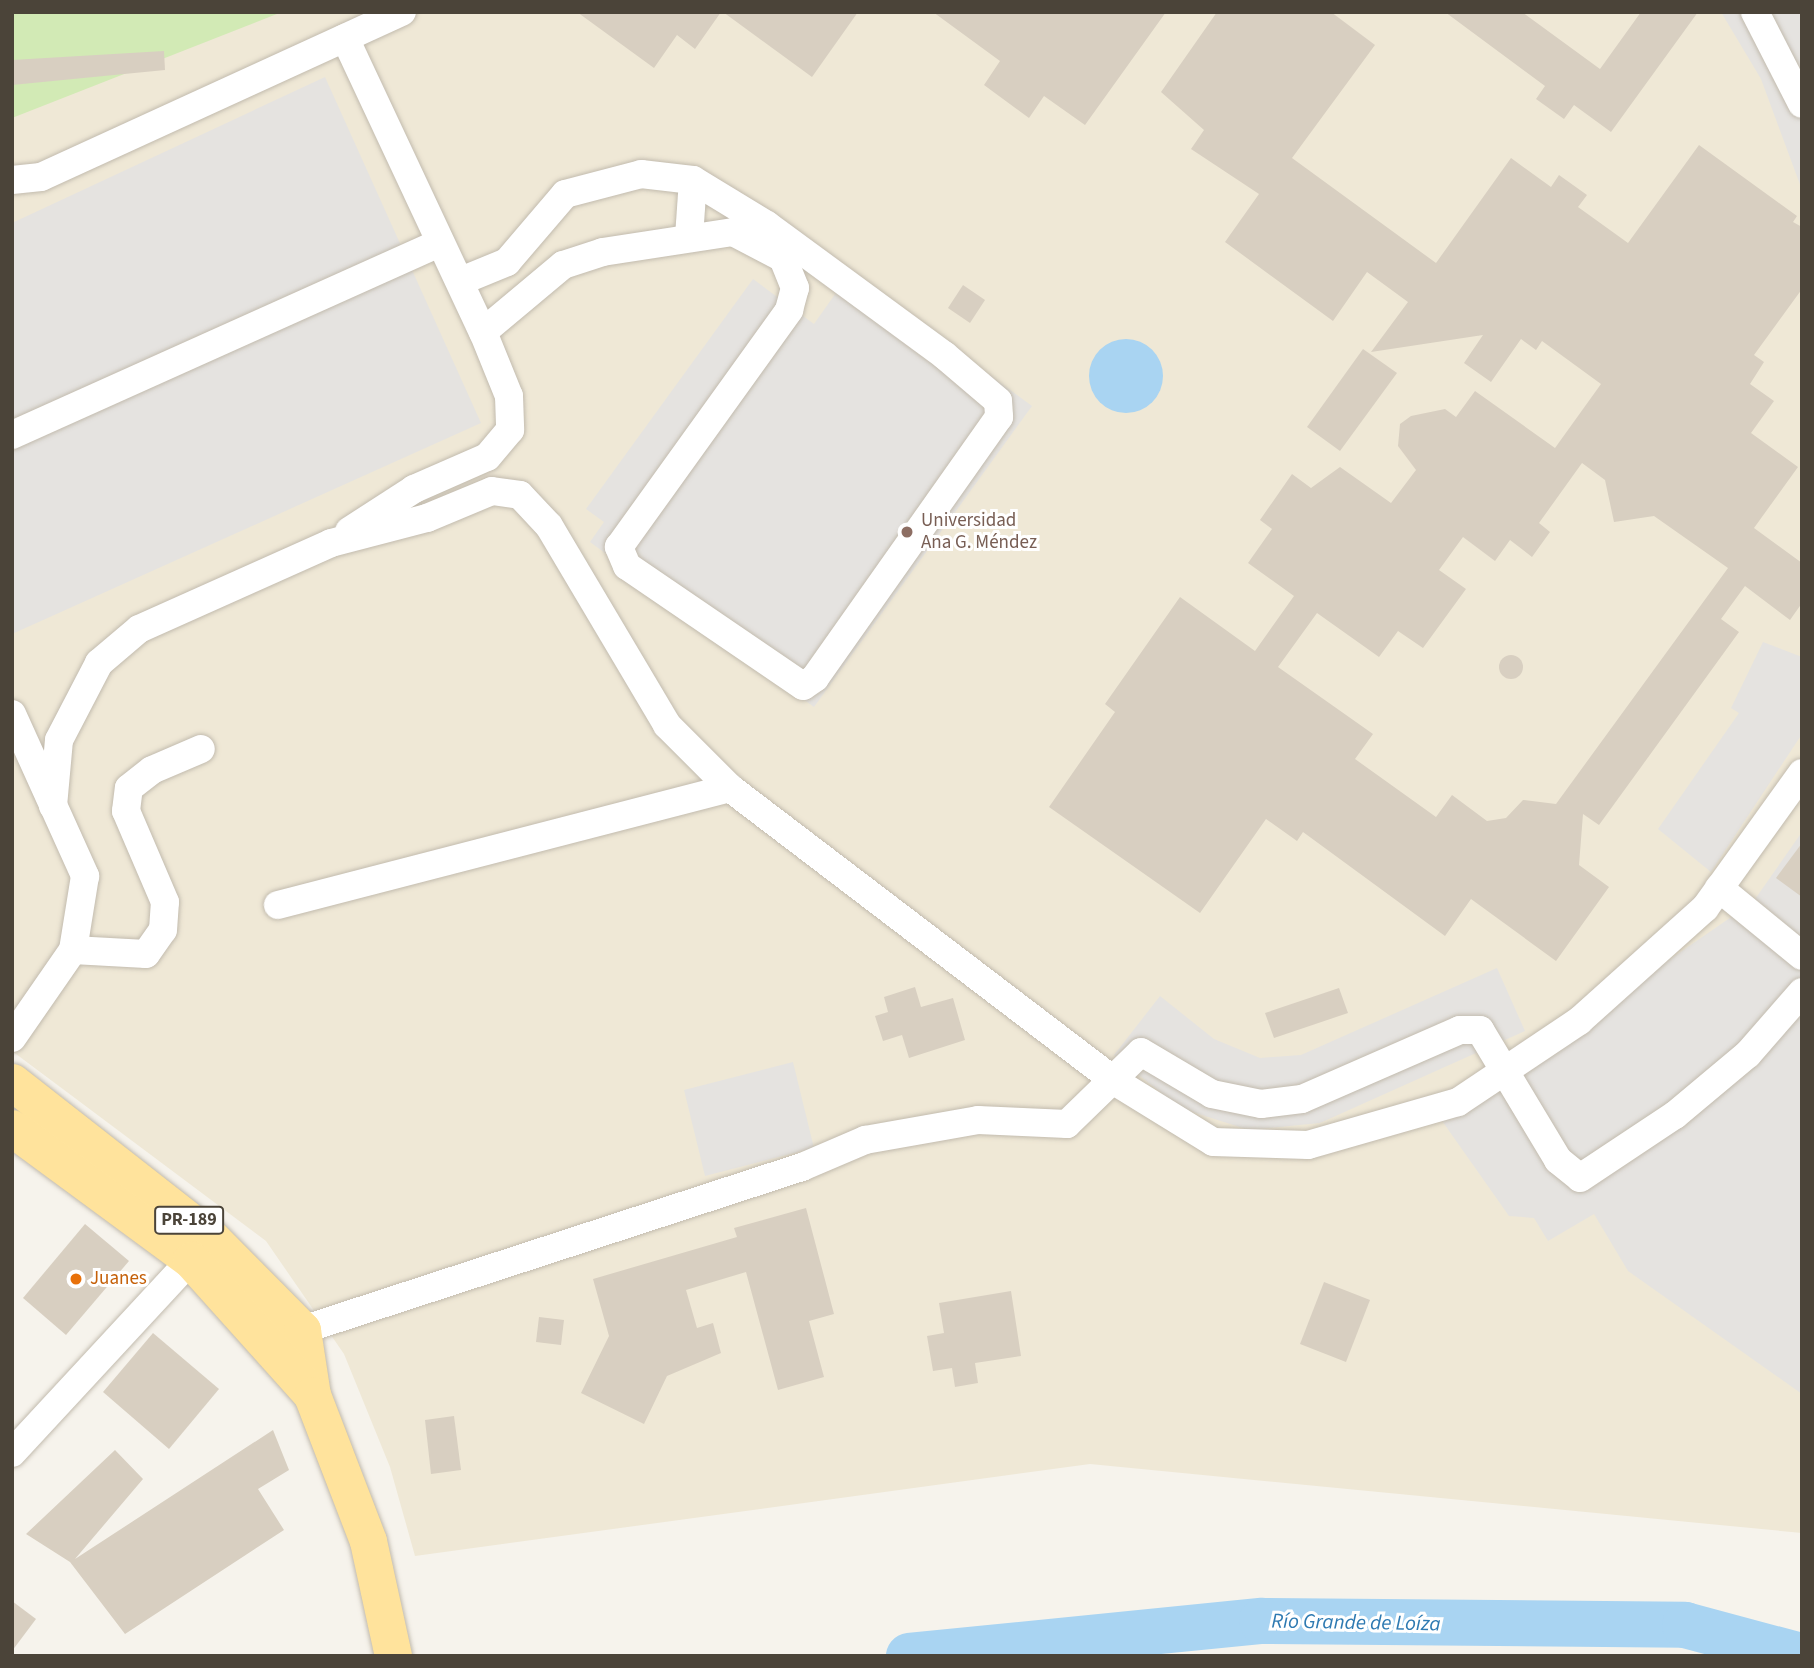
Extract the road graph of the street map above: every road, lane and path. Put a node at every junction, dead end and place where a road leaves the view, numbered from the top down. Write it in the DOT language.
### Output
graph roads {
  1 [pos="402,12"];
  2 [pos="1755,12"];
  3 [pos="345,38"];
  4 [pos="1802,104"];
  5 [pos="12,180"];
  6 [pos="693,180"];
  7 [pos="689,237"];
  8 [pos="439,243"];
  9 [pos="461,281"];
  10 [pos="483,332"];
  11 [pos="12,435"];
  12 [pos="331,543"];
  13 [pos="12,714"];
  14 [pos="201,749"];
  15 [pos="1802,774"];
  16 [pos="730,788"];
  17 [pos="53,806"];
  18 [pos="1719,888"];
  19 [pos="278,905"];
  20 [pos="73,950"];
  21 [pos="1802,956"];
  22 [pos="1802,992"];
  23 [pos="12,1038"];
  24 [pos="1508,1069"];
  25 [pos="1115,1082"];
  26 [pos="12,1083"];
  27 [pos="12,1128"];
  28 [pos="191,1260"];
  29 [pos="302,1330"];
  30 [pos="312,1395"];
  31 [pos="12,1453"];
  32 [pos="393,1656"];
  1 -- 3 [label="street"];
  2 -- 4 [label="street"];
  3 -- 5 [label="street"];
  3 -- 8 [label="street"];
  6 -- 7 [label="street"];
  6 -- 7 [label="street"];
  6 -- 9 [label="street"];
  7 -- 10 [label="street"];
  8 -- 9 [label="street"];
  8 -- 11 [label="street"];
  9 -- 10 [label="street"];
  10 -- 12 [label="street"];
  12 -- 16 [label="street"];
  12 -- 17 [label="street"];
  13 -- 17 [label="street"];
  14 -- 20 [label="street"];
  15 -- 18 [label="street"];
  16 -- 19 [label="street"];
  16 -- 25 [label="street"];
  17 -- 20 [label="street"];
  18 -- 21 [label="street"];
  18 -- 24 [label="street"];
  20 -- 23 [label="street"];
  22 -- 24 [label="street"];
  24 -- 25 [label="street"];
  24 -- 25 [label="street"];
  25 -- 29 [label="street"];
  26 -- 29 [label="main road, PR-189"];
  27 -- 28 [label="main road, PR-189"];
  28 -- 30 [label="main road, PR-189"];
  28 -- 31 [label="street"];
  29 -- 30 [label="main road, PR-189"];
  30 -- 32 [label="main road, PR-189"];
}
